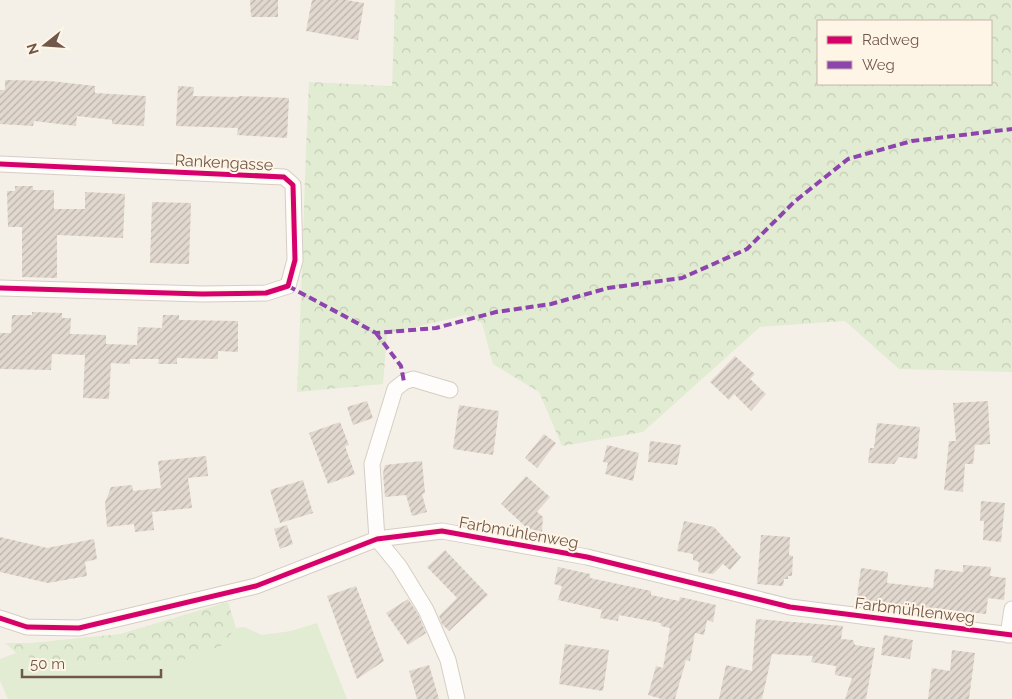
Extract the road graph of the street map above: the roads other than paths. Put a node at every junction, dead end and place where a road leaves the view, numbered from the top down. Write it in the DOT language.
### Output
graph roads {
  1 [pos="0,164"];
  2 [pos="0,288"];
  3 [pos="450,390"];
  4 [pos="376,539"];
  5 [pos="1012,609"];
  6 [pos="0,618"];
  7 [pos="1010,635"];
  8 [pos="457,699"];
  1 -- 2 [label="street, Rankengasse"];
  3 -- 4 [label="street"];
  4 -- 6 [label="street, Farbmühlenweg"];
  4 -- 7 [label="street, Farbmühlenweg"];
  4 -- 8 [label="street"];
  5 -- 7 [label="street, Farbmühlenweg"];
}
